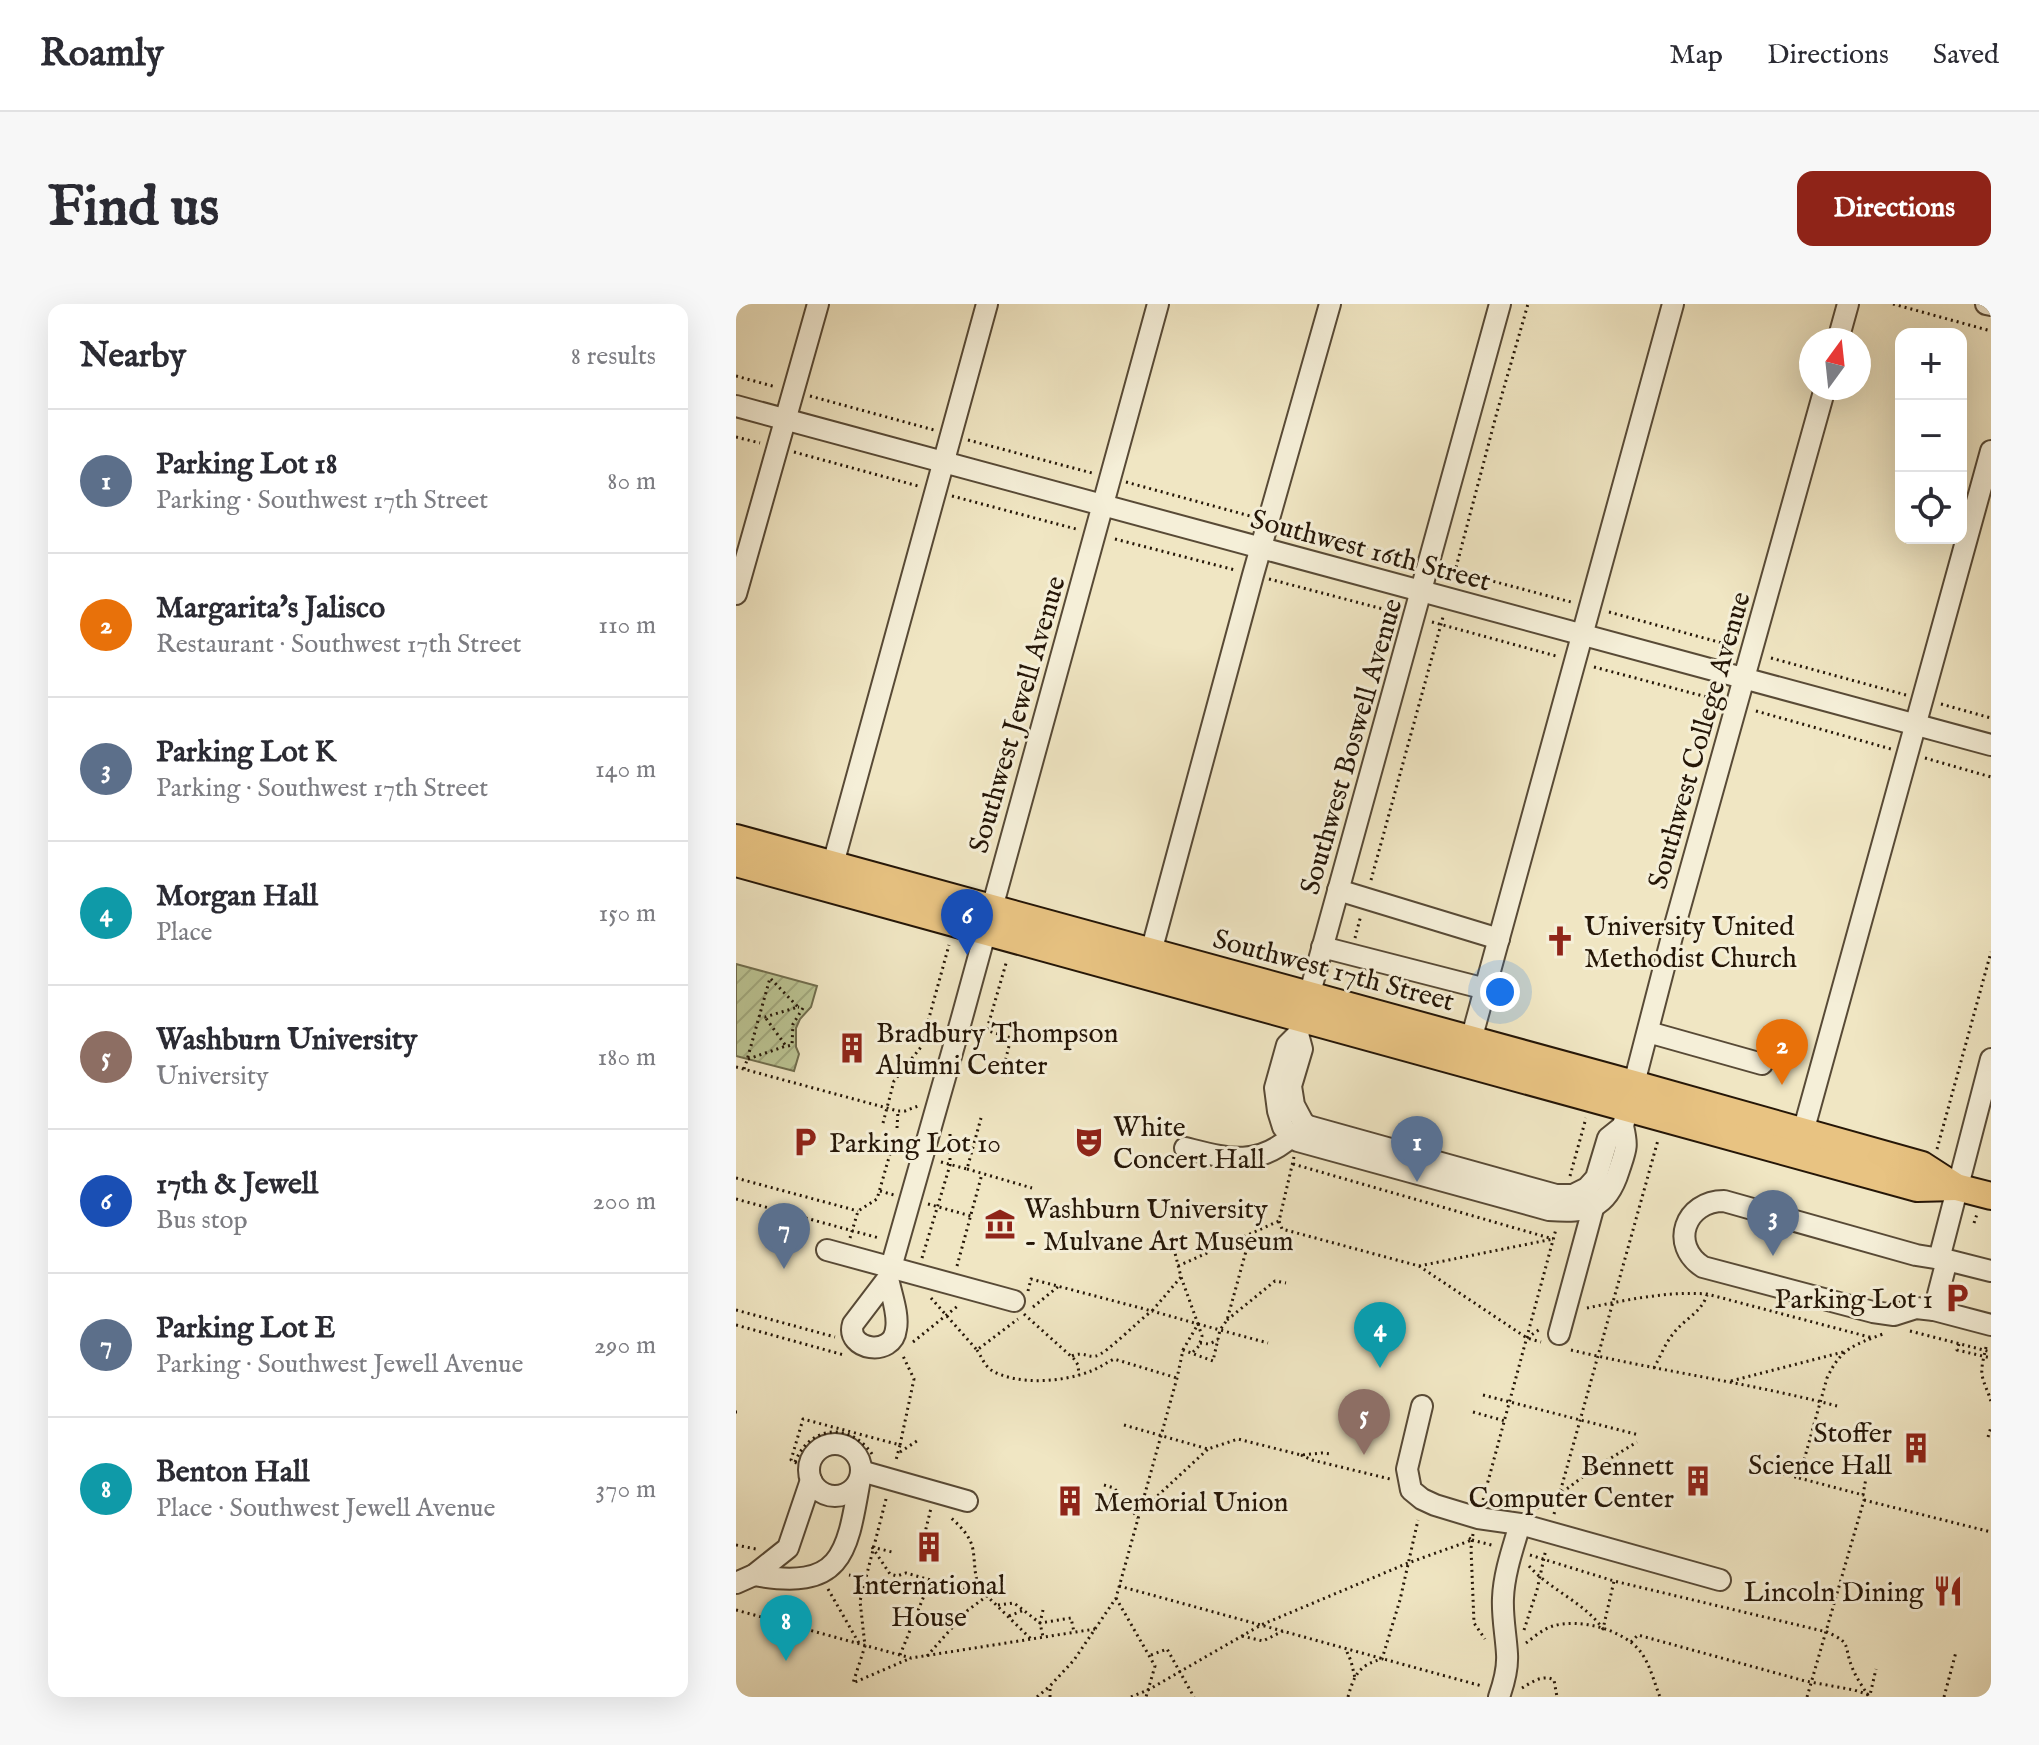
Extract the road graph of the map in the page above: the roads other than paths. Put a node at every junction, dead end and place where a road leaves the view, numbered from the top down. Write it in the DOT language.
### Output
graph roads {
  1 [pos="818,304"];
  2 [pos="987,304"];
  3 [pos="1158,304"];
  4 [pos="1330,304"];
  5 [pos="1500,304"];
  6 [pos="1673,304"];
  7 [pos="1848,304"];
  8 [pos="1841,328"];
  9 [pos="1822,400"];
  10 [pos="736,406"];
  11 [pos="786,419"];
  12 [pos="1991,451"];
  13 [pos="943,462"];
  14 [pos="1104,505"];
  15 [pos="1261,548"];
  16 [pos="1422,591"];
  17 [pos="736,594"];
  18 [pos="1581,635"];
  19 [pos="1745,678"];
  20 [pos="1915,724"];
  21 [pos="1991,745"];
  22 [pos="736,838"];
  23 [pos="736,863"];
  24 [pos="833,864"];
  25 [pos="1338,890"];
  26 [pos="988,919"];
  27 [pos="1499,939"];
  28 [pos="1322,947"];
  29 [pos="1151,952"];
  30 [pos="1486,989"];
  31 [pos="1303,1016"];
  32 [pos="1648,1032"];
  33 [pos="1471,1040"];
  34 [pos="1991,1059"];
  35 [pos="1762,1064"];
  36 [pos="1628,1106"];
  37 [pos="1803,1132"];
  38 [pos="1294,1139"];
  39 [pos="1185,1148"];
  40 [pos="1956,1187"];
  41 [pos="1991,1196"];
  42 [pos="1594,1205"];
  43 [pos="837,1248"];
  44 [pos="1943,1259"];
  45 [pos="1991,1271"];
  46 [pos="889,1273"];
  47 [pos="1019,1308"];
  48 [pos="1934,1310"];
  49 [pos="1991,1325"];
  50 [pos="1559,1336"];
  51 [pos="1422,1406"];
  52 [pos="865,1468"];
  53 [pos="805,1471"];
  54 [pos="967,1501"];
  55 [pos="1516,1524"];
  56 [pos="745,1579"];
  57 [pos="1720,1580"];
  58 [pos="1506,1695"];
  1 -- 11 [label="street"];
  2 -- 13 [label="street"];
  3 -- 14 [label="street, Southwest Jewell Avenue"];
  4 -- 15 [label="street"];
  5 -- 16 [label="street, Southwest Boswell Avenue"];
  6 -- 18 [label="street"];
  7 -- 8 [label="street"];
  9 -- 19 [label="street, Southwest College Avenue"];
  10 -- 11 [label="street, Southwest 16th Street"];
  11 -- 13 [label="street, Southwest 16th Street"];
  11 -- 17 [label="street"];
  12 -- 20 [label="street"];
  13 -- 14 [label="street, Southwest 16th Street"];
  13 -- 24 [label="street"];
  14 -- 15 [label="street, Southwest 16th Street"];
  14 -- 26 [label="street, Southwest Jewell Avenue"];
  15 -- 16 [label="street, Southwest 16th Street"];
  15 -- 29 [label="street"];
  16 -- 18 [label="street, Southwest 16th Street"];
  16 -- 25 [label="street, Southwest Boswell Avenue"];
  18 -- 19 [label="street, Southwest 16th Street"];
  18 -- 27 [label="street"];
  19 -- 20 [label="street, Southwest 16th Street"];
  19 -- 32 [label="street, Southwest College Avenue"];
  20 -- 21 [label="street, Southwest 16th Street"];
  20 -- 37 [label="street"];
  22 -- 24 [label="main road, Southwest 17th Street"];
  23 -- 26 [label="main road, Southwest 17th Street"];
  24 -- 26 [label="main road, Southwest 17th Street"];
  25 -- 27 [label="street"];
  25 -- 28 [label="street, Southwest Boswell Avenue"];
  26 -- 29 [label="main road, Southwest 17th Street"];
  26 -- 31 [label="main road, Southwest 17th Street"];
  26 -- 46 [label="street, Southwest Jewell Avenue"];
  27 -- 30 [label="street"];
  28 -- 30 [label="street"];
  28 -- 31 [label="street, Southwest Boswell Avenue"];
  29 -- 31 [label="main road, Southwest 17th Street"];
  30 -- 33 [label="street"];
  31 -- 33 [label="main road, Southwest 17th Street"];
  31 -- 36 [label="main road, Southwest 17th Street"];
  31 -- 36 [label="street"];
  31 -- 38 [label="street"];
  32 -- 35 [label="street"];
  32 -- 36 [label="street, Southwest College Avenue"];
  33 -- 36 [label="main road, Southwest 17th Street"];
  34 -- 40 [label="street"];
  36 -- 37 [label="main road, Southwest 17th Street"];
  36 -- 40 [label="main road, Southwest 17th Street"];
  36 -- 42 [label="street"];
  37 -- 40 [label="main road, Southwest 17th Street"];
  38 -- 39 [label="street"];
  38 -- 42 [label="street"];
  40 -- 41 [label="main road, Southwest 17th Street"];
  40 -- 44 [label="street"];
  42 -- 50 [label="street"];
  43 -- 46 [label="street"];
  44 -- 45 [label="street"];
  44 -- 48 [label="street"];
  44 -- 48 [label="street"];
  46 -- 47 [label="street"];
  48 -- 49 [label="street"];
  51 -- 55 [label="street"];
  52 -- 53 [label="street"];
  52 -- 53 [label="street"];
  52 -- 54 [label="street"];
  52 -- 56 [label="street"];
  53 -- 56 [label="street"];
  55 -- 57 [label="street"];
  55 -- 58 [label="street"];
}
